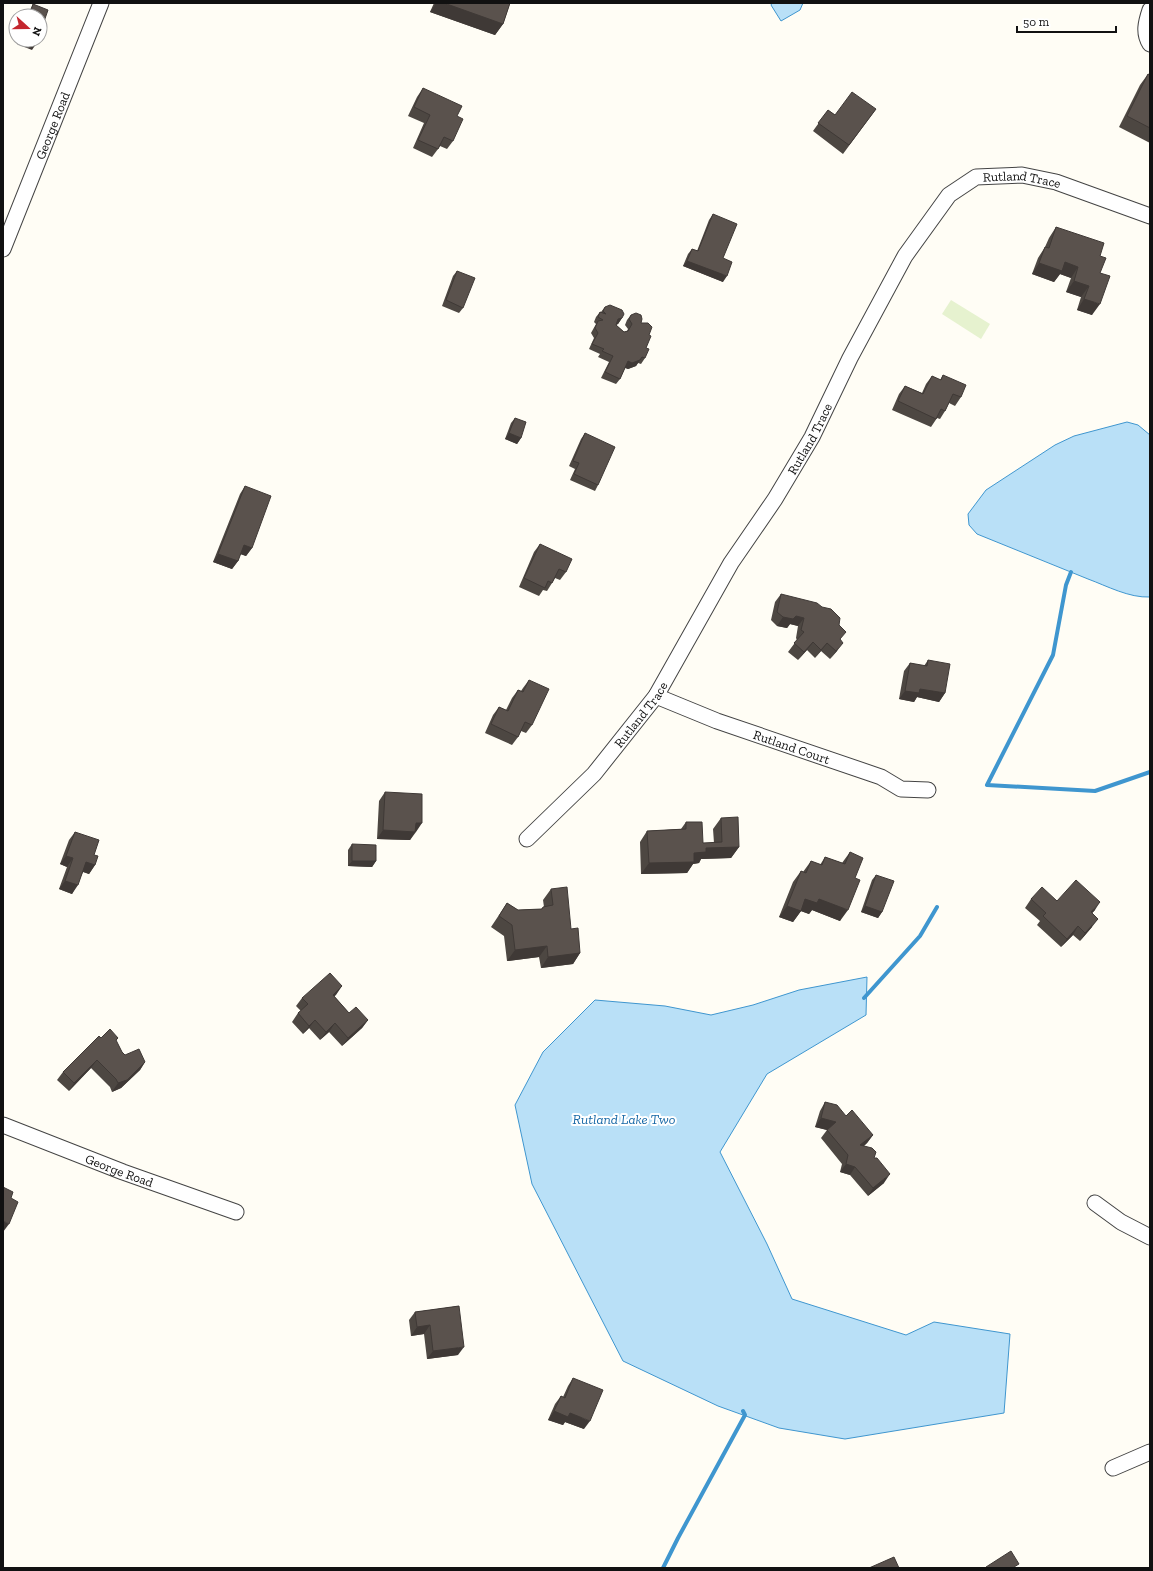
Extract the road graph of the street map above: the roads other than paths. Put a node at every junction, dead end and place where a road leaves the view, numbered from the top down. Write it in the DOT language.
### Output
graph roads {
  1 [pos="101,3"];
  2 [pos="1150,10"];
  3 [pos="1150,44"];
  4 [pos="1150,216"];
  5 [pos="3,249"];
  6 [pos="656,696"];
  7 [pos="928,790"];
  8 [pos="527,840"];
  9 [pos="3,1125"];
  10 [pos="1095,1203"];
  11 [pos="236,1212"];
  12 [pos="1150,1237"];
  13 [pos="1150,1452"];
  14 [pos="1113,1468"];
  1 -- 5 [label="street, George Road"];
  2 -- 3 [label="street"];
  4 -- 6 [label="street, Rutland Trace"];
  6 -- 7 [label="street, Rutland Court"];
  6 -- 8 [label="street, Rutland Trace"];
  9 -- 11 [label="street, George Road"];
  10 -- 12 [label="street"];
  13 -- 14 [label="street"];
}
